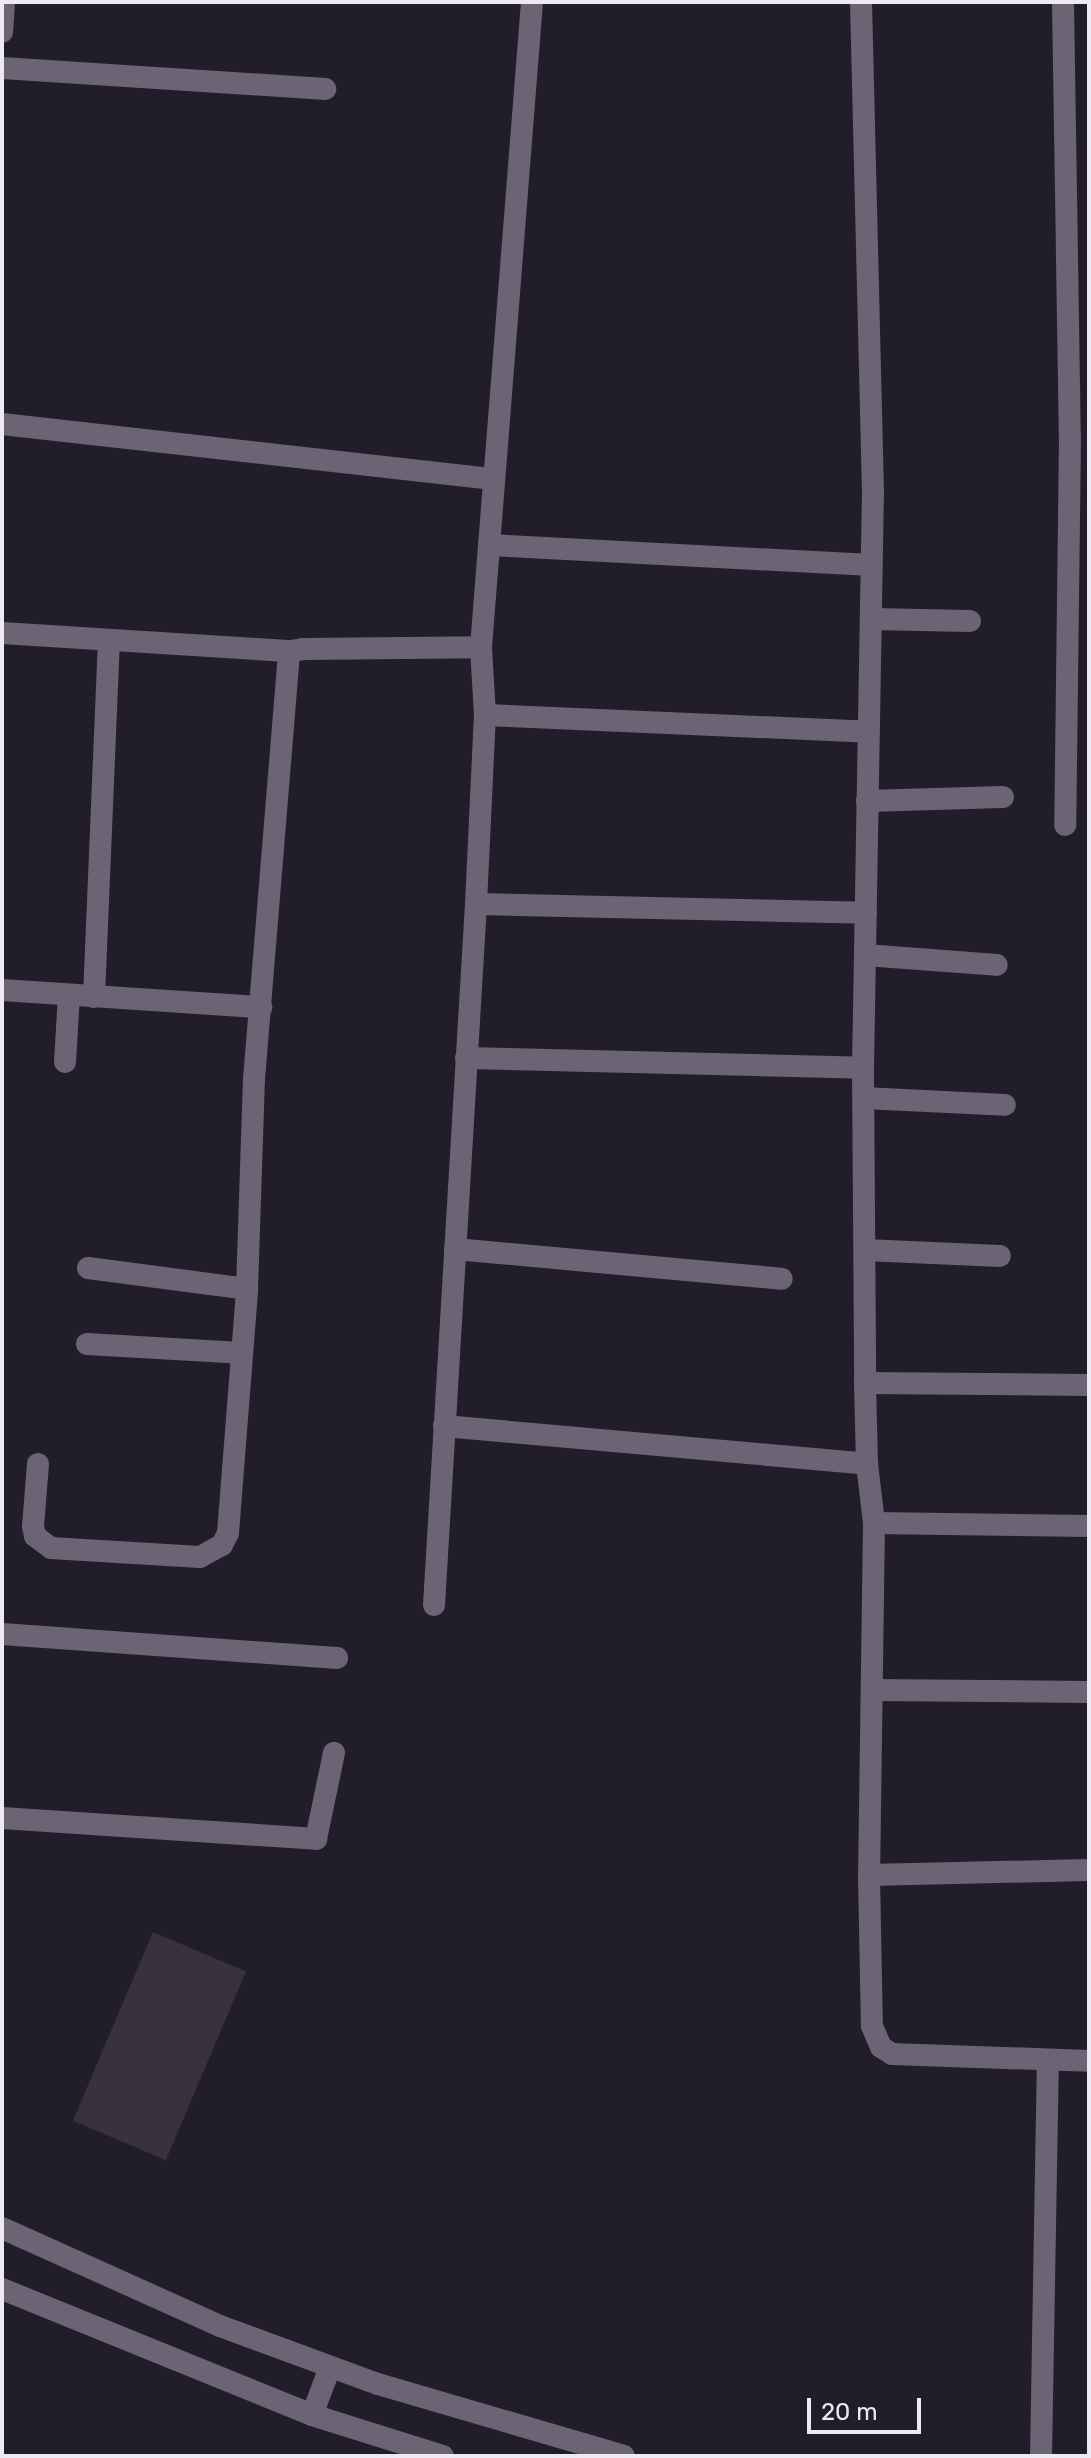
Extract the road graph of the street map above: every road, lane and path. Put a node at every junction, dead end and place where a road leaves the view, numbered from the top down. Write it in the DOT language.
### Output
graph roads {
  1 [pos="4,2"];
  2 [pos="532,2"];
  3 [pos="861,2"];
  4 [pos="1063,2"];
  5 [pos="2,32"];
  6 [pos="2,68"];
  7 [pos="325,89"];
  8 [pos="2,424"];
  9 [pos="493,479"];
  10 [pos="489,545"];
  11 [pos="871,565"];
  12 [pos="871,619"];
  13 [pos="970,621"];
  14 [pos="2,633"];
  15 [pos="109,640"];
  16 [pos="481,647"];
  17 [pos="291,651"];
  18 [pos="485,715"];
  19 [pos="869,732"];
  20 [pos="1003,797"];
  21 [pos="867,801"];
  22 [pos="1065,825"];
  23 [pos="476,904"];
  24 [pos="866,913"];
  25 [pos="865,955"];
  26 [pos="997,965"];
  27 [pos="2,990"];
  28 [pos="69,995"];
  29 [pos="94,997"];
  30 [pos="261,1007"];
  31 [pos="466,1058"];
  32 [pos="65,1062"];
  33 [pos="863,1068"];
  34 [pos="864,1098"];
  35 [pos="1005,1105"];
  36 [pos="455,1249"];
  37 [pos="865,1250"];
  38 [pos="1000,1256"];
  39 [pos="88,1268"];
  40 [pos="782,1279"];
  41 [pos="247,1289"];
  42 [pos="87,1344"];
  43 [pos="241,1353"];
  44 [pos="865,1383"];
  45 [pos="1089,1385"];
  46 [pos="444,1426"];
  47 [pos="38,1464"];
  48 [pos="867,1464"];
  49 [pos="874,1523"];
  50 [pos="1089,1526"];
  51 [pos="434,1605"];
  52 [pos="2,1634"];
  53 [pos="337,1658"];
  54 [pos="872,1690"];
  55 [pos="1089,1692"];
  56 [pos="334,1753"];
  57 [pos="2,1818"];
  58 [pos="1089,1870"];
  59 [pos="869,1875"];
  60 [pos="1048,2061"];
  61 [pos="1089,2061"];
  62 [pos="2,2228"];
  63 [pos="2,2289"];
  64 [pos="330,2367"];
  65 [pos="312,2415"];
  66 [pos="411,2452"];
  67 [pos="443,2456"];
  68 [pos="624,2456"];
  69 [pos="1041,2456"];
  1 -- 5 [label="street"];
  2 -- 9 [label="street"];
  3 -- 11 [label="street"];
  4 -- 22 [label="street"];
  6 -- 7 [label="street"];
  8 -- 9 [label="street"];
  9 -- 10 [label="street"];
  10 -- 11 [label="street"];
  10 -- 16 [label="street"];
  11 -- 12 [label="street"];
  12 -- 13 [label="street"];
  12 -- 19 [label="street"];
  14 -- 15 [label="street"];
  15 -- 17 [label="street"];
  15 -- 29 [label="street"];
  16 -- 17 [label="street"];
  16 -- 18 [label="street"];
  17 -- 30 [label="street"];
  18 -- 19 [label="street"];
  18 -- 23 [label="street"];
  19 -- 21 [label="street"];
  20 -- 21 [label="street"];
  21 -- 24 [label="street"];
  23 -- 24 [label="street"];
  23 -- 31 [label="street"];
  24 -- 25 [label="street"];
  25 -- 26 [label="street"];
  25 -- 33 [label="street"];
  27 -- 28 [label="street"];
  28 -- 29 [label="street"];
  28 -- 32 [label="street"];
  29 -- 30 [label="street"];
  30 -- 41 [label="street"];
  31 -- 33 [label="street"];
  31 -- 36 [label="street"];
  33 -- 34 [label="street"];
  34 -- 35 [label="street"];
  34 -- 37 [label="street"];
  36 -- 40 [label="street"];
  36 -- 46 [label="street"];
  37 -- 38 [label="street"];
  37 -- 44 [label="street"];
  39 -- 41 [label="street"];
  41 -- 43 [label="street"];
  42 -- 43 [label="street"];
  43 -- 47 [label="street"];
  44 -- 45 [label="street"];
  44 -- 48 [label="street"];
  46 -- 48 [label="street"];
  46 -- 51 [label="street"];
  48 -- 49 [label="street"];
  49 -- 50 [label="street"];
  49 -- 54 [label="street"];
  52 -- 53 [label="street"];
  54 -- 55 [label="street"];
  54 -- 59 [label="street"];
  56 -- 57 [label="street"];
  58 -- 59 [label="street"];
  59 -- 60 [label="street"];
  60 -- 61 [label="street"];
  60 -- 69 [label="street"];
  62 -- 64 [label="street"];
  63 -- 65 [label="street"];
  64 -- 65 [label="street"];
  64 -- 68 [label="street"];
  65 -- 66 [label="street"];
  66 -- 67 [label="street"];
}
